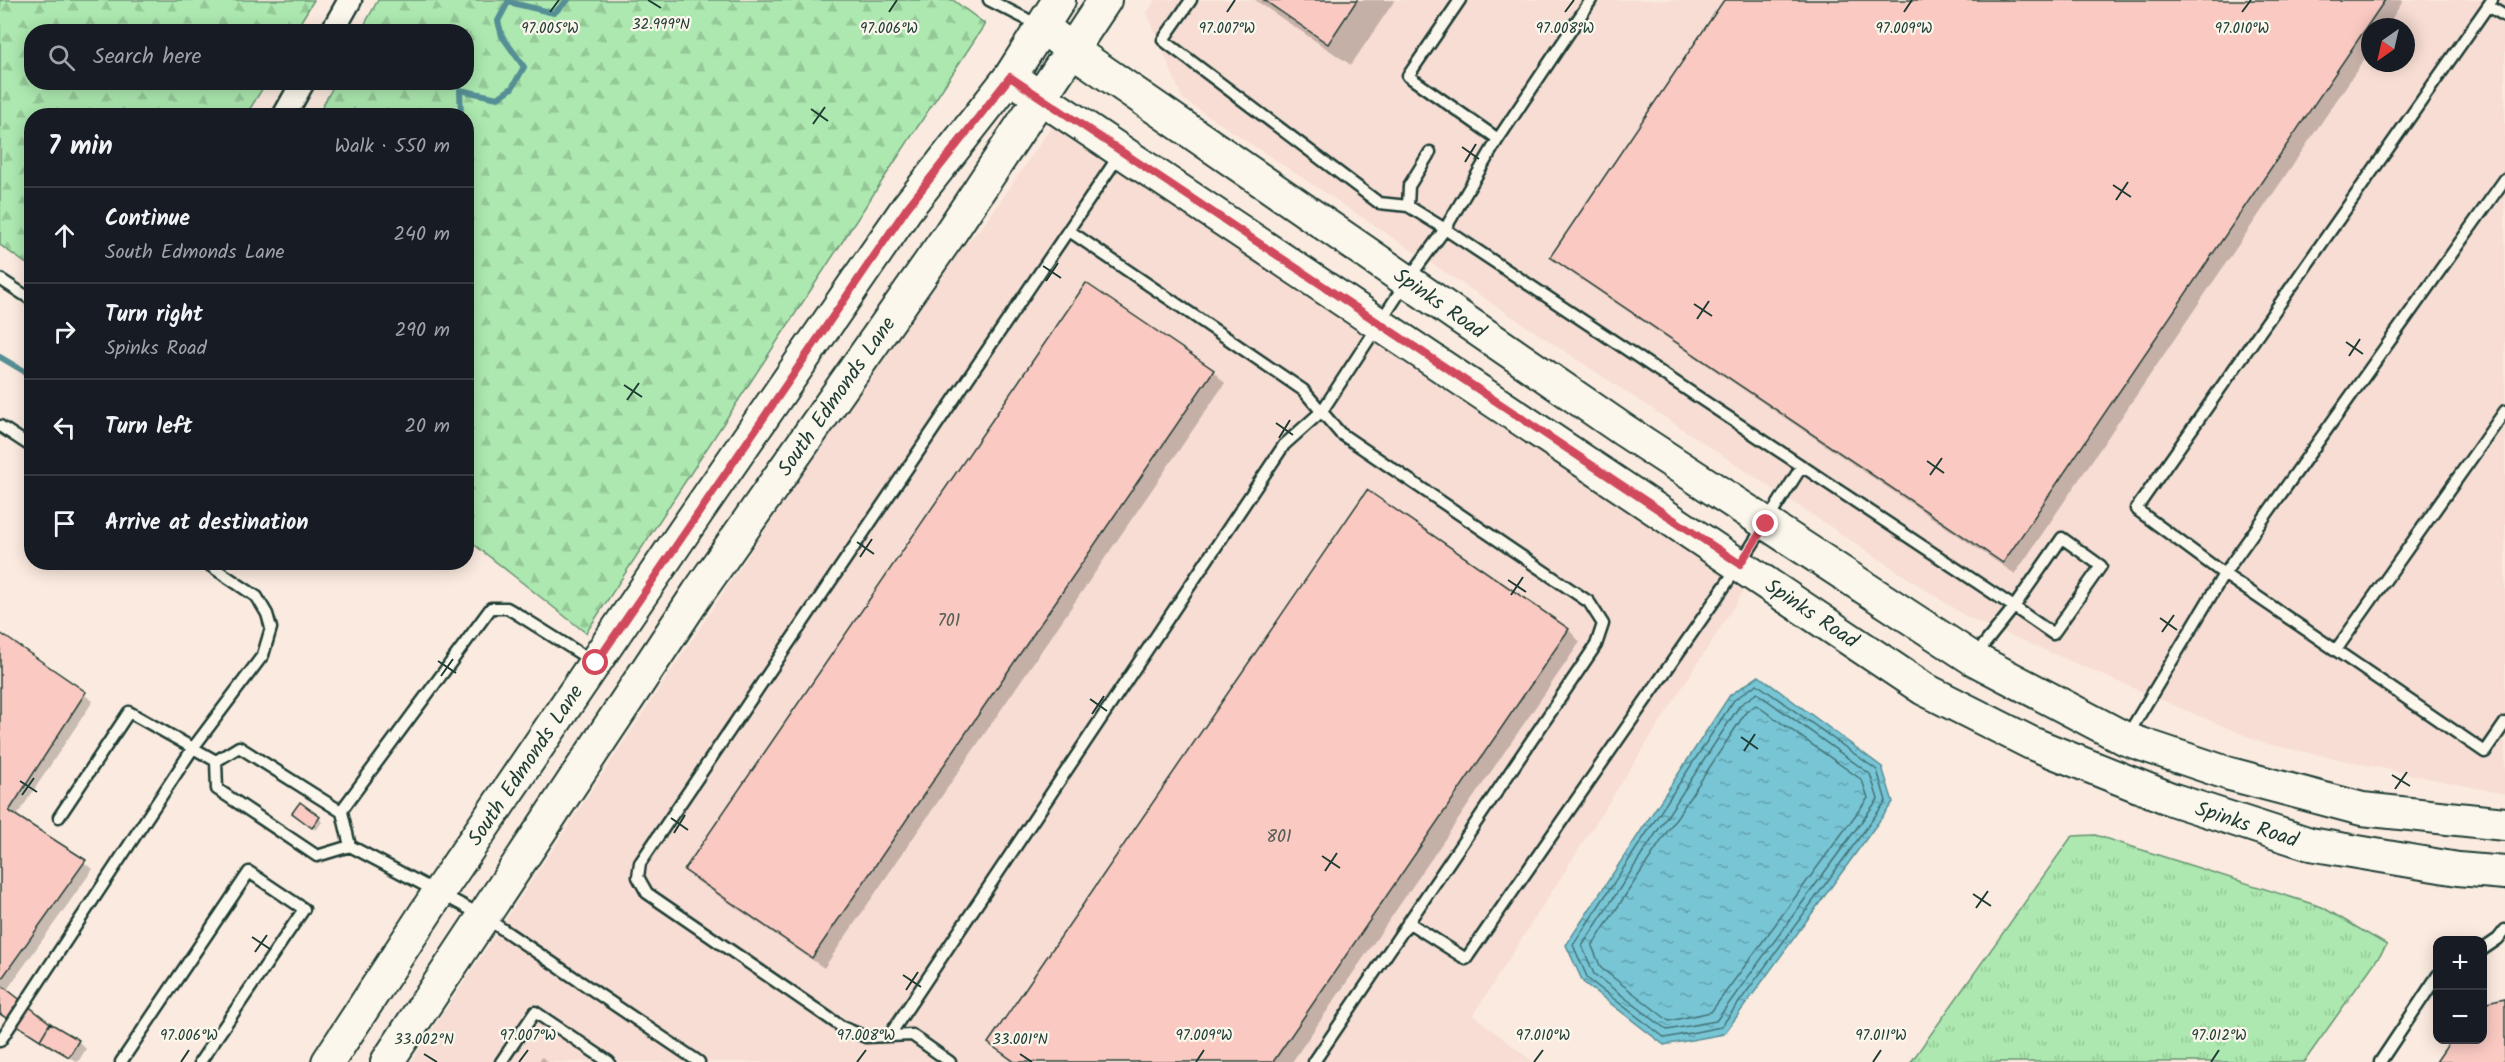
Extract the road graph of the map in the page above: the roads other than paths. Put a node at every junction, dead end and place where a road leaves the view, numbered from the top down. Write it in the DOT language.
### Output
graph roads {
  1 [pos="350,0"];
  2 [pos="989,0"];
  3 [pos="1059,0"];
  4 [pos="1105,0"];
  5 [pos="1191,0"];
  6 [pos="1460,0"];
  7 [pos="1591,0"];
  8 [pos="2490,3"];
  9 [pos="2505,16"];
  10 [pos="336,24"];
  11 [pos="1043,27"];
  12 [pos="1072,50"];
  13 [pos="1010,77"];
  14 [pos="299,90"];
  15 [pos="1041,96"];
  16 [pos="288,108"];
  17 [pos="1498,139"];
  18 [pos="1122,151"];
  19 [pos="1430,152"];
  20 [pos="2505,180"];
  21 [pos="1408,206"];
  22 [pos="1445,229"];
  23 [pos="1068,230"];
  24 [pos="0,279"];
  25 [pos="1407,281"];
  26 [pos="24,295"];
  27 [pos="1380,324"];
  28 [pos="1322,411"];
  29 [pos="2505,411"];
  30 [pos="0,426"];
  31 [pos="24,442"];
  32 [pos="1802,466"];
  33 [pos="1766,524"];
  34 [pos="1740,564"];
  35 [pos="217,570"];
  36 [pos="2224,573"];
  37 [pos="2014,607"];
  38 [pos="2336,650"];
  39 [pos="1972,658"];
  40 [pos="596,663"];
  41 [pos="576,690"];
  42 [pos="2505,723"];
  43 [pos="609,726"];
  44 [pos="2126,739"];
  45 [pos="193,748"];
  46 [pos="216,761"];
  47 [pos="2114,776"];
  48 [pos="341,811"];
  49 [pos="59,818"];
  50 [pos="2505,824"];
  51 [pos="350,846"];
  52 [pos="2505,873"];
  53 [pos="438,892"];
  54 [pos="483,916"];
  55 [pos="1408,922"];
  56 [pos="2505,930"];
  57 [pos="2487,947"];
  58 [pos="2433,982"];
  59 [pos="889,1036"];
  60 [pos="0,1041"];
  61 [pos="121,1062"];
  62 [pos="200,1062"];
  63 [pos="328,1062"];
  64 [pos="387,1062"];
  65 [pos="501,1062"];
  66 [pos="609,1062"];
  67 [pos="699,1062"];
  68 [pos="950,1062"];
  69 [pos="1314,1062"];
  70 [pos="2380,1062"];
  1 -- 10 [label="street"];
  2 -- 11 [label="lane"];
  3 -- 11 [label="main road, South Edmonds Lane"];
  4 -- 12 [label="main road, South Edmonds Lane"];
  5 -- 21 [label="lane"];
  6 -- 17 [label="lane"];
  7 -- 17 [label="lane"];
  8 -- 9 [label="lane"];
  8 -- 36 [label="lane"];
  11 -- 12 [label="main road, Spinks Road"];
  11 -- 13 [label="main road, South Edmonds Lane"];
  12 -- 15 [label="main road, South Edmonds Lane"];
  12 -- 25 [label="main road, Spinks Road"];
  13 -- 15 [label="main road, Spinks Road"];
  13 -- 40 [label="main road, South Edmonds Lane"];
  14 -- 16 [label="street"];
  15 -- 18 [label="main road, Spinks Road"];
  15 -- 43 [label="main road, South Edmonds Lane"];
  17 -- 22 [label="lane"];
  18 -- 23 [label="lane"];
  18 -- 27 [label="main road, Spinks Road"];
  19 -- 21 [label="lane"];
  20 -- 36 [label="lane"];
  21 -- 22 [label="lane"];
  22 -- 25 [label="lane"];
  22 -- 32 [label="lane"];
  23 -- 28 [label="lane"];
  23 -- 59 [label="lane"];
  24 -- 26 [label="lane"];
  25 -- 27 [label="lane"];
  25 -- 33 [label="main road, Spinks Road"];
  27 -- 28 [label="lane"];
  27 -- 34 [label="main road, Spinks Road"];
  28 -- 55 [label="lane"];
  28 -- 59 [label="lane"];
  29 -- 38 [label="lane"];
  30 -- 31 [label="lane"];
  32 -- 33 [label="lane"];
  32 -- 37 [label="lane"];
  33 -- 34 [label="lane"];
  33 -- 39 [label="main road, Spinks Road"];
  34 -- 47 [label="main road, Spinks Road"];
  34 -- 55 [label="lane"];
  35 -- 45 [label="lane"];
  36 -- 38 [label="lane"];
  36 -- 44 [label="lane"];
  37 -- 37 [label="lane"];
  37 -- 39 [label="lane"];
  38 -- 42 [label="lane"];
  39 -- 44 [label="main road, Spinks Road"];
  40 -- 41 [label="main road, South Edmonds Lane"];
  40 -- 48 [label="lane"];
  41 -- 43 [label="main road"];
  41 -- 53 [label="main road, South Edmonds Lane"];
  43 -- 54 [label="main road, South Edmonds Lane"];
  44 -- 47 [label="main road"];
  44 -- 50 [label="main road, Spinks Road"];
  45 -- 46 [label="lane"];
  45 -- 49 [label="lane"];
  45 -- 60 [label="lane"];
  46 -- 48 [label="lane"];
  46 -- 51 [label="lane"];
  47 -- 52 [label="main road, Spinks Road"];
  48 -- 51 [label="lane"];
  51 -- 53 [label="lane"];
  53 -- 54 [label="lane"];
  53 -- 63 [label="main road, South Edmonds Lane"];
  54 -- 64 [label="main road, South Edmonds Lane"];
  54 -- 67 [label="lane"];
  55 -- 69 [label="lane"];
  56 -- 57 [label="lane"];
  58 -- 70 [label="lane"];
  59 -- 68 [label="lane"];
  61 -- 62 [label="lane"];
  65 -- 66 [label="lane"];
}
